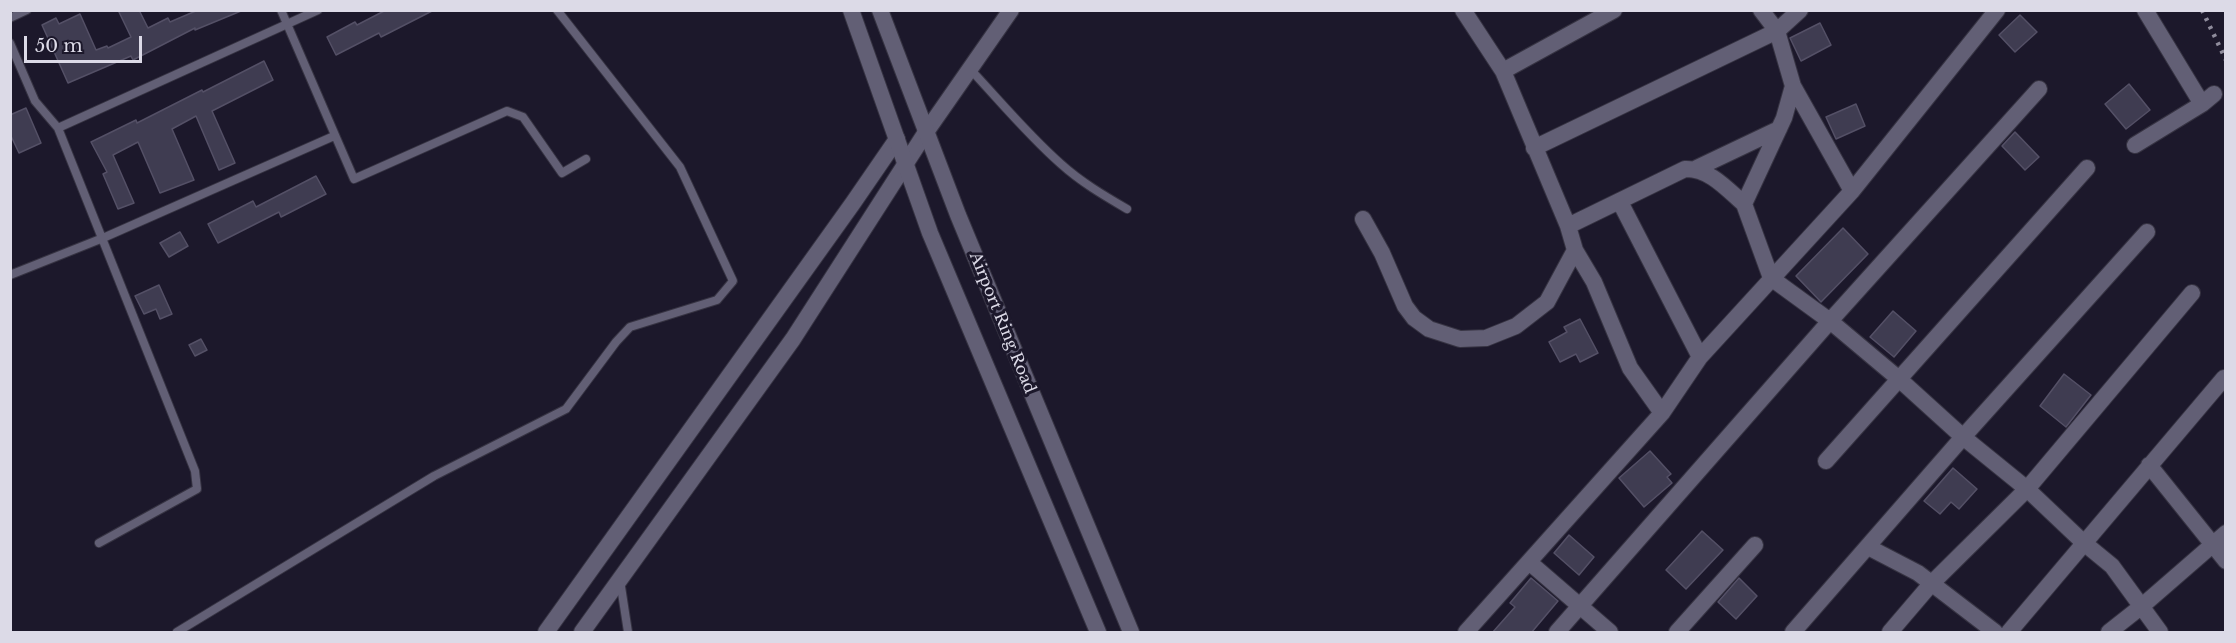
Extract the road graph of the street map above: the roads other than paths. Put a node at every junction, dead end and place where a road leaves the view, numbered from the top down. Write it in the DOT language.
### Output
graph roads {
  1 [pos="27,10"];
  2 [pos="281,10"];
  3 [pos="318,10"];
  4 [pos="557,10"];
  5 [pos="851,10"];
  6 [pos="880,10"];
  7 [pos="1011,10"];
  8 [pos="1463,10"];
  9 [pos="1614,10"];
  10 [pos="1761,10"];
  11 [pos="1800,10"];
  12 [pos="1997,10"];
  13 [pos="2145,10"];
  14 [pos="10,18"];
  15 [pos="287,24"];
  16 [pos="1777,31"];
  17 [pos="10,43"];
  18 [pos="970,69"];
  19 [pos="1503,71"];
  20 [pos="1793,86"];
  21 [pos="2038,89"];
  22 [pos="58,128"];
  23 [pos="1779,129"];
  24 [pos="926,132"];
  25 [pos="334,136"];
  26 [pos="897,139"];
  27 [pos="2135,145"];
  28 [pos="1534,148"];
  29 [pos="586,159"];
  30 [pos="906,166"];
  31 [pos="1697,168"];
  32 [pos="2087,168"];
  33 [pos="1852,191"];
  34 [pos="1620,202"];
  35 [pos="1744,204"];
  36 [pos="1126,209"];
  37 [pos="1363,219"];
  38 [pos="1568,226"];
  39 [pos="2147,232"];
  40 [pos="103,238"];
  41 [pos="1575,250"];
  42 [pos="10,275"];
  43 [pos="1771,278"];
  44 [pos="2192,293"];
  45 [pos="1830,321"];
  46 [pos="1700,357"];
  47 [pos="2224,378"];
  48 [pos="1899,379"];
  49 [pos="1662,413"];
  50 [pos="1963,437"];
  51 [pos="1826,461"];
  52 [pos="2149,465"];
  53 [pos="2027,489"];
  54 [pos="2219,538"];
  55 [pos="99,543"];
  56 [pos="2084,543"];
  57 [pos="1755,545"];
  58 [pos="1868,547"];
  59 [pos="2226,561"];
  60 [pos="1528,562"];
  61 [pos="620,579"];
  62 [pos="1930,584"];
  63 [pos="1580,606"];
  64 [pos="2142,606"];
  65 [pos="177,633"];
  66 [pos="546,633"];
  67 [pos="582,633"];
  68 [pos="628,633"];
  69 [pos="1098,633"];
  70 [pos="1131,633"];
  71 [pos="1466,633"];
  72 [pos="1557,633"];
  73 [pos="1610,633"];
  74 [pos="1677,633"];
  75 [pos="1793,633"];
  76 [pos="1890,633"];
  77 [pos="1995,633"];
  78 [pos="2009,633"];
  79 [pos="2109,633"];
  80 [pos="2160,633"];
  1 -- 14 [label="lane"];
  2 -- 15 [label="lane"];
  3 -- 15 [label="lane"];
  4 -- 65 [label="lane"];
  5 -- 26 [label="street, Airport Ring Road"];
  6 -- 24 [label="street, Airport Ring Road"];
  7 -- 18 [label="street"];
  8 -- 19 [label="street"];
  9 -- 19 [label="street"];
  10 -- 16 [label="street"];
  11 -- 16 [label="street"];
  12 -- 33 [label="street"];
  13 -- 27 [label="street"];
  15 -- 22 [label="lane"];
  15 -- 25 [label="lane"];
  16 -- 20 [label="street"];
  16 -- 28 [label="street"];
  17 -- 22 [label="lane"];
  18 -- 24 [label="street"];
  18 -- 36 [label="lane"];
  19 -- 28 [label="street"];
  20 -- 23 [label="street"];
  20 -- 33 [label="street"];
  21 -- 45 [label="street"];
  22 -- 40 [label="lane"];
  23 -- 31 [label="street"];
  23 -- 35 [label="street"];
  24 -- 30 [label="street"];
  24 -- 70 [label="street, Airport Ring Road"];
  25 -- 29 [label="lane"];
  25 -- 40 [label="lane"];
  26 -- 30 [label="street, Airport Ring Road"];
  26 -- 66 [label="street"];
  28 -- 38 [label="street"];
  30 -- 61 [label="street"];
  30 -- 69 [label="street, Airport Ring Road"];
  31 -- 34 [label="street"];
  31 -- 35 [label="street"];
  32 -- 48 [label="street"];
  33 -- 43 [label="street"];
  34 -- 38 [label="street"];
  34 -- 46 [label="street"];
  35 -- 43 [label="street"];
  37 -- 41 [label="street"];
  38 -- 41 [label="street"];
  39 -- 50 [label="street"];
  40 -- 42 [label="lane"];
  40 -- 55 [label="lane"];
  41 -- 49 [label="street"];
  43 -- 45 [label="street"];
  43 -- 46 [label="street"];
  44 -- 53 [label="street"];
  45 -- 48 [label="street"];
  45 -- 63 [label="street"];
  46 -- 49 [label="street"];
  47 -- 52 [label="street"];
  48 -- 50 [label="street"];
  48 -- 51 [label="street"];
  49 -- 60 [label="street"];
  50 -- 53 [label="street"];
  50 -- 58 [label="street"];
  52 -- 54 [label="street"];
  52 -- 56 [label="street"];
  53 -- 56 [label="street"];
  53 -- 62 [label="street"];
  54 -- 59 [label="street"];
  54 -- 64 [label="street"];
  56 -- 64 [label="street"];
  56 -- 78 [label="street"];
  57 -- 74 [label="street"];
  58 -- 62 [label="street"];
  58 -- 75 [label="street"];
  60 -- 63 [label="street"];
  60 -- 71 [label="street"];
  61 -- 67 [label="street"];
  61 -- 68 [label="lane"];
  62 -- 76 [label="street"];
  62 -- 77 [label="street"];
  63 -- 72 [label="street"];
  63 -- 73 [label="street"];
  64 -- 79 [label="street"];
  64 -- 80 [label="street"];
}
